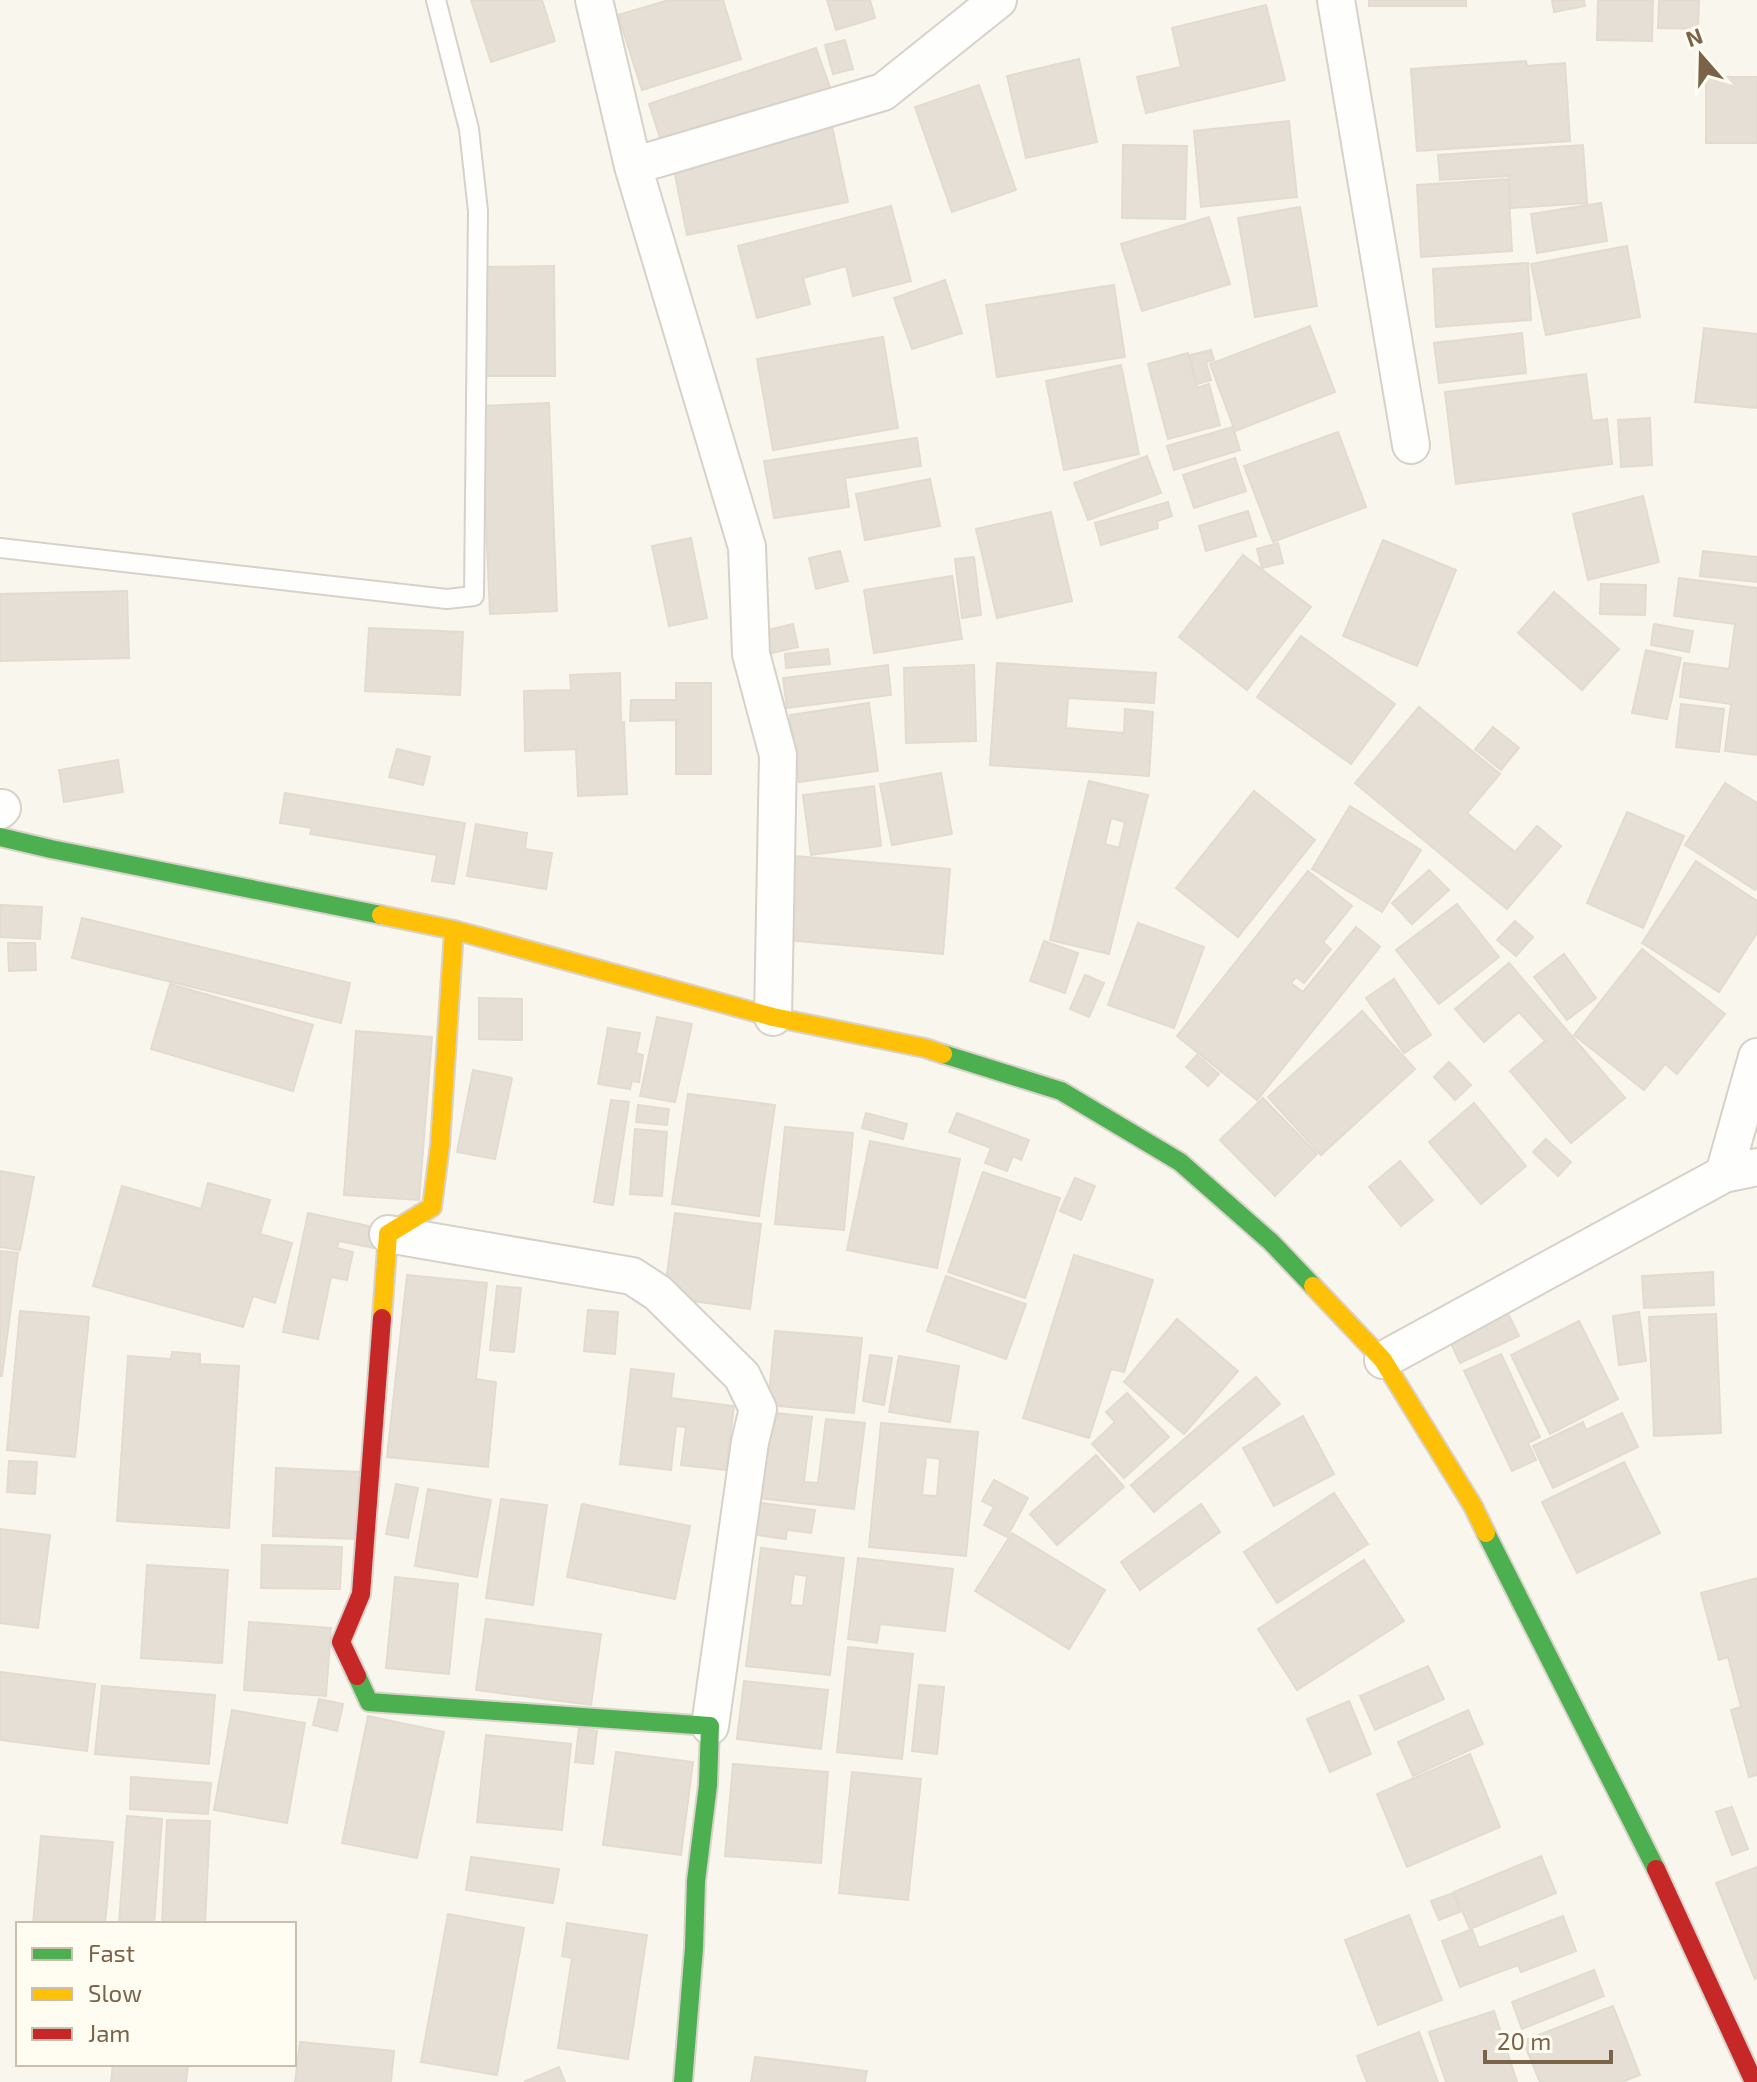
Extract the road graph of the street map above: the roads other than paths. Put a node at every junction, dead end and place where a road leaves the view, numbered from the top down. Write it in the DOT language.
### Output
graph roads {
  1 [pos="436,0"];
  2 [pos="594,0"];
  3 [pos="998,0"];
  4 [pos="1336,0"];
  5 [pos="633,166"];
  6 [pos="1411,445"];
  7 [pos="0,548"];
  8 [pos="6,817"];
  9 [pos="454,930"];
  10 [pos="773,1017"];
  11 [pos="1757,1057"];
  12 [pos="1740,1170"];
  13 [pos="388,1234"];
  14 [pos="1383,1360"];
  15 [pos="710,1726"];
  16 [pos="683,2082"];
  17 [pos="1754,2082"];
  1 -- 7 [label="lane"];
  2 -- 5 [label="street"];
  3 -- 5 [label="street"];
  4 -- 6 [label="street"];
  5 -- 10 [label="street"];
  8 -- 9 [label="main road"];
  9 -- 10 [label="main road"];
  9 -- 13 [label="main road"];
  10 -- 14 [label="main road"];
  11 -- 12 [label="street"];
  12 -- 14 [label="street"];
  13 -- 15 [label="street"];
  13 -- 15 [label="main road"];
  14 -- 17 [label="main road"];
  15 -- 16 [label="main road"];
}
